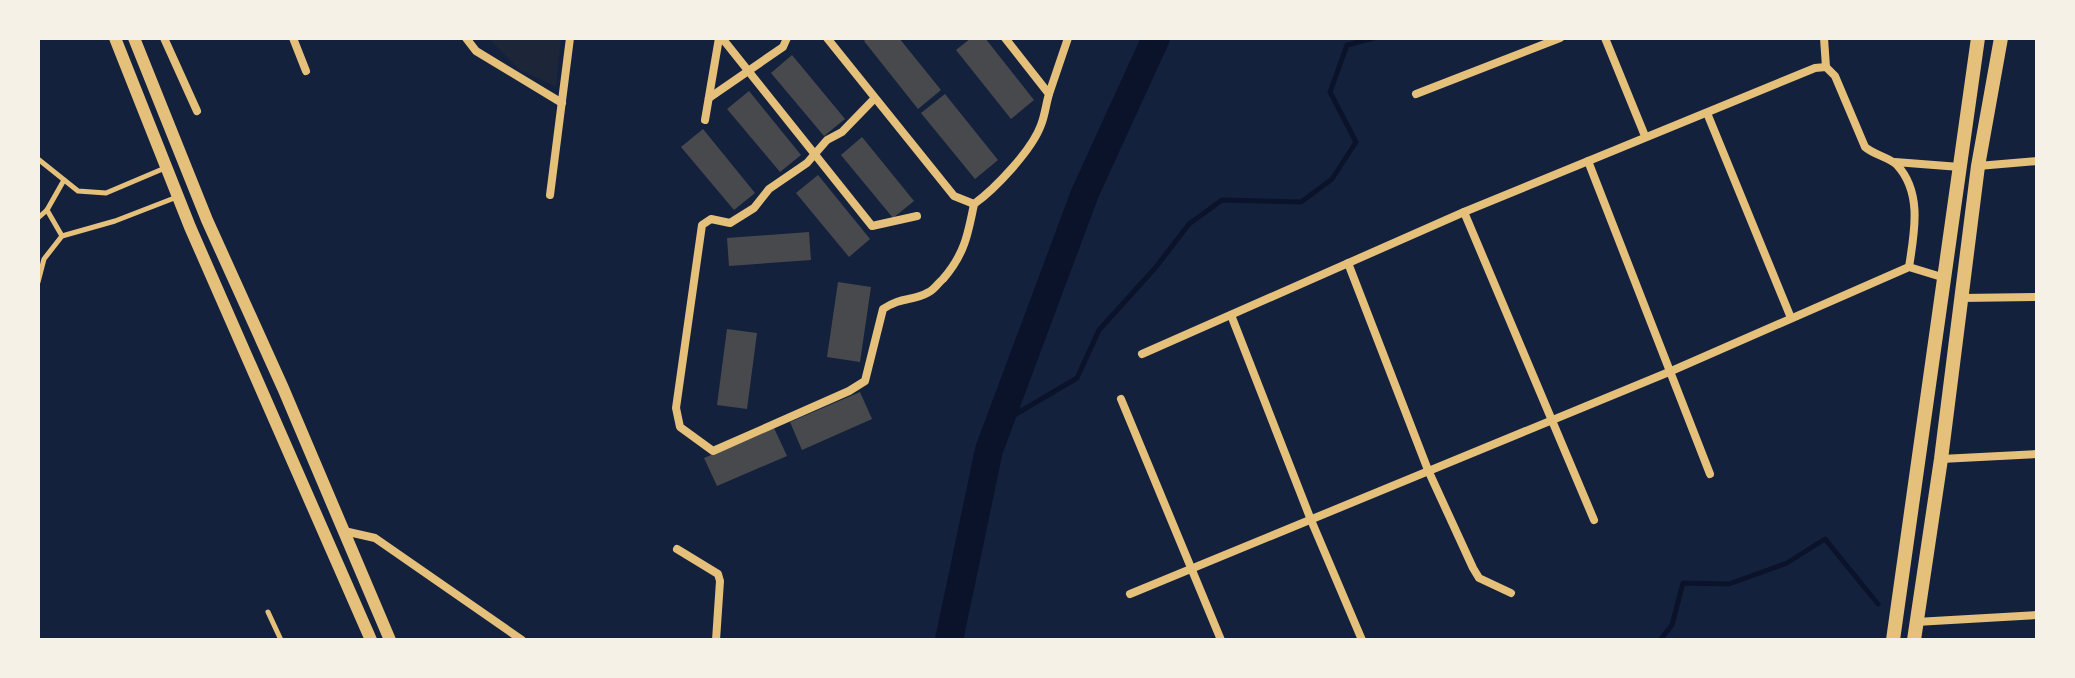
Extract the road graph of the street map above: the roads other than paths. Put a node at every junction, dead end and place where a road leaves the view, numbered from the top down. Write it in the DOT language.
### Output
graph roads {
  1 [pos="115,38"];
  2 [pos="134,38"];
  3 [pos="164,38"];
  4 [pos="293,38"];
  5 [pos="466,38"];
  6 [pos="570,38"];
  7 [pos="720,38"];
  8 [pos="787,38"];
  9 [pos="827,38"];
  10 [pos="1005,38"];
  11 [pos="1068,38"];
  12 [pos="1560,38"];
  13 [pos="1605,38"];
  14 [pos="1824,38"];
  15 [pos="1978,38"];
  16 [pos="2001,38"];
  17 [pos="1826,67"];
  18 [pos="306,71"];
  19 [pos="748,71"];
  20 [pos="1049,94"];
  21 [pos="1416,94"];
  22 [pos="709,98"];
  23 [pos="874,99"];
  24 [pos="562,103"];
  25 [pos="197,111"];
  26 [pos="1707,113"];
  27 [pos="705,120"];
  28 [pos="1645,136"];
  29 [pos="814,152"];
  30 [pos="38,159"];
  31 [pos="1588,161"];
  32 [pos="2037,161"];
  33 [pos="1895,162"];
  34 [pos="1978,166"];
  35 [pos="167,167"];
  36 [pos="1960,167"];
  37 [pos="64,180"];
  38 [pos="550,195"];
  39 [pos="178,196"];
  40 [pos="974,204"];
  41 [pos="47,210"];
  42 [pos="1464,212"];
  43 [pos="917,216"];
  44 [pos="38,218"];
  45 [pos="62,236"];
  46 [pos="38,254"];
  47 [pos="44,259"];
  48 [pos="1348,263"];
  49 [pos="1909,267"];
  50 [pos="1945,278"];
  51 [pos="38,282"];
  52 [pos="2037,297"];
  53 [pos="1961,298"];
  54 [pos="1231,315"];
  55 [pos="1791,318"];
  56 [pos="1142,354"];
  57 [pos="1669,372"];
  58 [pos="1121,399"];
  59 [pos="1552,419"];
  60 [pos="2037,454"];
  61 [pos="1941,459"];
  62 [pos="1428,470"];
  63 [pos="1710,474"];
  64 [pos="1311,520"];
  65 [pos="1594,520"];
  66 [pos="344,531"];
  67 [pos="677,549"];
  68 [pos="1190,567"];
  69 [pos="1511,593"];
  70 [pos="1130,594"];
  71 [pos="268,612"];
  72 [pos="2037,615"];
  73 [pos="1916,622"];
  74 [pos="281,640"];
  75 [pos="371,640"];
  76 [pos="390,640"];
  77 [pos="522,640"];
  78 [pos="716,640"];
  79 [pos="1221,640"];
  80 [pos="1362,640"];
  81 [pos="1893,640"];
  82 [pos="1914,640"];
  1 -- 35 [label="street"];
  2 -- 66 [label="street"];
  3 -- 25 [label="street"];
  4 -- 18 [label="street"];
  5 -- 24 [label="street"];
  6 -- 24 [label="street"];
  7 -- 19 [label="street"];
  7 -- 22 [label="street"];
  8 -- 19 [label="street"];
  9 -- 23 [label="street"];
  10 -- 20 [label="street"];
  11 -- 20 [label="street"];
  12 -- 21 [label="street"];
  13 -- 28 [label="street"];
  14 -- 17 [label="street"];
  15 -- 36 [label="main road"];
  16 -- 34 [label="main road"];
  17 -- 26 [label="street"];
  17 -- 33 [label="street"];
  19 -- 22 [label="street"];
  19 -- 29 [label="street"];
  20 -- 40 [label="street"];
  22 -- 27 [label="street"];
  23 -- 29 [label="street"];
  23 -- 40 [label="street"];
  24 -- 38 [label="street"];
  26 -- 28 [label="street"];
  26 -- 55 [label="street"];
  28 -- 31 [label="street"];
  29 -- 40 [label="street"];
  29 -- 43 [label="street"];
  30 -- 37 [label="lane"];
  31 -- 42 [label="street"];
  31 -- 57 [label="street"];
  32 -- 34 [label="street"];
  33 -- 36 [label="street"];
  33 -- 49 [label="street"];
  34 -- 53 [label="main road"];
  35 -- 37 [label="lane"];
  35 -- 39 [label="street"];
  36 -- 50 [label="main road"];
  37 -- 41 [label="lane"];
  39 -- 45 [label="lane"];
  39 -- 75 [label="street"];
  41 -- 44 [label="lane"];
  41 -- 45 [label="lane"];
  42 -- 48 [label="street"];
  42 -- 59 [label="street"];
  45 -- 47 [label="lane"];
  46 -- 47 [label="lane"];
  47 -- 51 [label="lane"];
  48 -- 54 [label="street"];
  48 -- 62 [label="street"];
  49 -- 50 [label="street"];
  49 -- 55 [label="street"];
  50 -- 81 [label="main road"];
  52 -- 53 [label="street"];
  53 -- 61 [label="main road"];
  54 -- 56 [label="street"];
  54 -- 64 [label="street"];
  55 -- 57 [label="street"];
  57 -- 59 [label="street"];
  57 -- 63 [label="street"];
  58 -- 68 [label="street"];
  59 -- 62 [label="street"];
  59 -- 65 [label="street"];
  60 -- 61 [label="street"];
  61 -- 73 [label="main road"];
  62 -- 64 [label="street"];
  62 -- 69 [label="street"];
  64 -- 68 [label="street"];
  64 -- 80 [label="street"];
  66 -- 76 [label="street"];
  66 -- 77 [label="street"];
  67 -- 78 [label="street"];
  68 -- 70 [label="street"];
  68 -- 79 [label="street"];
  71 -- 74 [label="lane"];
  72 -- 73 [label="street"];
  73 -- 82 [label="main road"];
}
